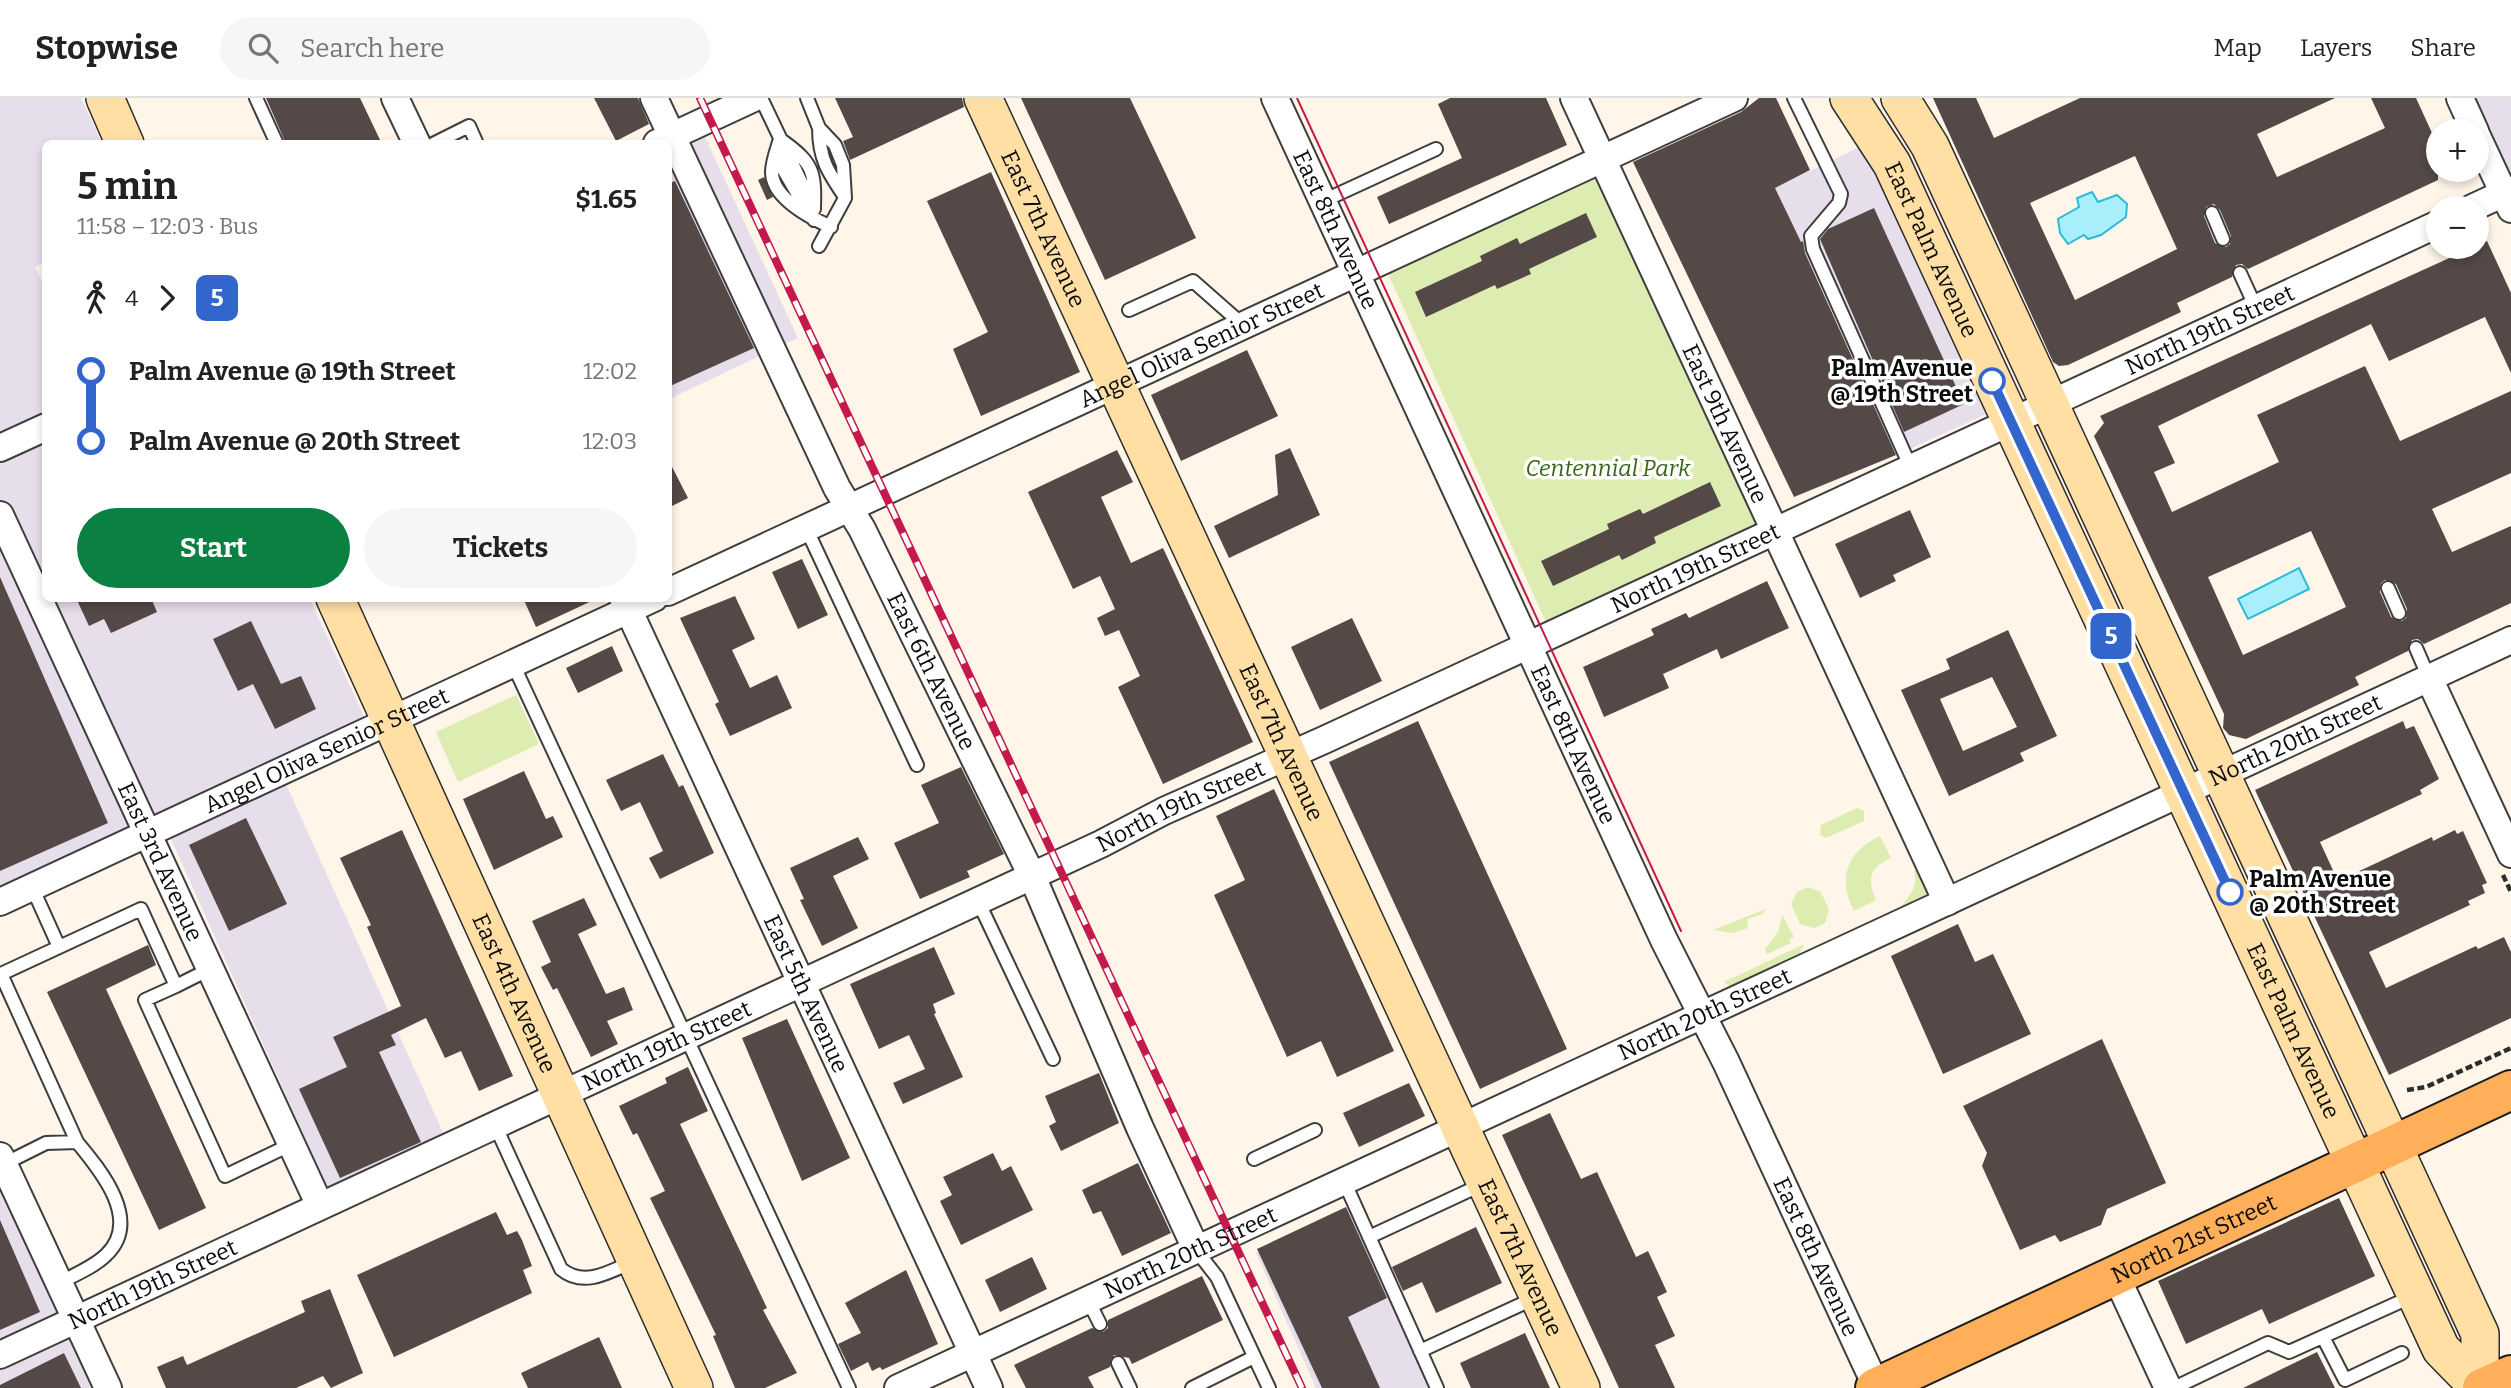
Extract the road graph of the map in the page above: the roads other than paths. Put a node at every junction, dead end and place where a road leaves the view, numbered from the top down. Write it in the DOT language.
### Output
graph roads {
  1 [pos="104,98"];
  2 [pos="256,98"];
  3 [pos="395,98"];
  4 [pos="654,98"];
  5 [pos="754,98"];
  6 [pos="761,98"];
  7 [pos="807,98"];
  8 [pos="983,98"];
  9 [pos="1275,98"];
  10 [pos="1574,98"];
  11 [pos="1734,98"];
  12 [pos="1794,98"];
  13 [pos="1849,98"];
  14 [pos="1900,98"];
  15 [pos="2460,98"];
  16 [pos="2470,119"];
  17 [pos="780,139"];
  18 [pos="123,140"];
  19 [pos="275,140"];
  20 [pos="415,140"];
  21 [pos="441,140"];
  22 [pos="475,140"];
  23 [pos="664,140"];
  24 [pos="1436,149"];
  25 [pos="672,156"];
  26 [pos="2489,158"];
  27 [pos="1602,159"];
  28 [pos="2509,197"];
  29 [pos="1322,201"];
  30 [pos="2489,203"];
  31 [pos="2212,213"];
  32 [pos="814,220"];
  33 [pos="831,228"];
  34 [pos="2426,230"];
  35 [pos="2223,239"];
  36 [pos="819,246"];
  37 [pos="1356,273"];
  38 [pos="2240,273"];
  39 [pos="2256,308"];
  40 [pos="1129,310"];
  41 [pos="1243,325"];
  42 [pos="1116,385"];
  43 [pos="2049,404"];
  44 [pos="2011,422"];
  45 [pos="42,429"];
  46 [pos="0,448"];
  47 [pos="1911,468"];
  48 [pos="849,508"];
  49 [pos="0,515"];
  50 [pos="806,528"];
  51 [pos="1775,531"];
  52 [pos="2388,588"];
  53 [pos="672,590"];
  54 [pos="337,602"];
  55 [pos="626,604"];
  56 [pos="2399,613"];
  57 [pos="2511,640"];
  58 [pos="1528,646"];
  59 [pos="2416,648"];
  60 [pos="513,664"];
  61 [pos="2429,678"];
  62 [pos="391,721"];
  63 [pos="1288,757"];
  64 [pos="917,765"];
  65 [pos="2221,774"];
  66 [pos="2183,792"];
  67 [pos="148,834"];
  68 [pos="2506,861"];
  69 [pos="1032,876"];
  70 [pos="32,887"];
  71 [pos="978,901"];
  72 [pos="0,902"];
  73 [pos="1947,902"];
  74 [pos="59,947"];
  75 [pos="210,969"];
  76 [pos="802,983"];
  77 [pos="176,986"];
  78 [pos="1702,1015"];
  79 [pos="684,1037"];
  80 [pos="1053,1059"];
  81 [pos="2511,1090"];
  82 [pos="559,1095"];
  83 [pos="495,1125"];
  84 [pos="1460,1127"];
  85 [pos="1315,1130"];
  86 [pos="77,1142"];
  87 [pos="292,1144"];
  88 [pos="2394,1147"];
  89 [pos="1254,1159"];
  90 [pos="2,1160"];
  91 [pos="2356,1165"];
  92 [pos="1344,1181"];
  93 [pos="1486,1183"];
  94 [pos="320,1206"];
  95 [pos="1368,1237"];
  96 [pos="1196,1249"];
  97 [pos="635,1261"];
  98 [pos="2116,1276"];
  99 [pos="59,1283"];
  100 [pos="2416,1295"];
  101 [pos="1538,1296"];
  102 [pos="1088,1300"];
  103 [pos="76,1319"];
  104 [pos="1100,1324"];
  105 [pos="2324,1339"];
  106 [pos="1420,1351"];
  107 [pos="973,1353"];
  108 [pos="2402,1353"];
  109 [pos="0,1355"];
  110 [pos="1254,1357"];
  111 [pos="1118,1363"];
  112 [pos="2511,1375"];
  113 [pos="108,1388"];
  114 [pos="694,1388"];
  115 [pos="849,1388"];
  116 [pos="898,1388"];
  117 [pos="989,1388"];
  118 [pos="1130,1388"];
  119 [pos="1192,1388"];
  120 [pos="1269,1388"];
  121 [pos="1437,1388"];
  122 [pos="1581,1388"];
  123 [pos="1876,1388"];
  124 [pos="2168,1388"];
  125 [pos="2174,1388"];
  126 [pos="2480,1388"];
  1 -- 18 [label="street"];
  2 -- 19 [label="lane"];
  3 -- 20 [label="street"];
  4 -- 23 [label="street, East 6th Avenue"];
  5 -- 23 [label="street"];
  6 -- 17 [label="lane"];
  7 -- 33 [label="lane"];
  8 -- 42 [label="street, East 7th Avenue"];
  9 -- 29 [label="street, East 8th Avenue"];
  10 -- 27 [label="street, East 9th Avenue"];
  11 -- 27 [label="street, Angel Oliva Senior Street"];
  12 -- 47 [label="lane"];
  13 -- 44 [label="street, East Palm Avenue"];
  14 -- 43 [label="street, East Palm Avenue"];
  15 -- 16 [label="street"];
  17 -- 32 [label="lane"];
  17 -- 32 [label="lane"];
  21 -- 22 [label="lane"];
  24 -- 29 [label="lane"];
  25 -- 48 [label="street, East 6th Avenue"];
  26 -- 28 [label="street"];
  27 -- 37 [label="street, Angel Oliva Senior Street"];
  27 -- 51 [label="street, East 9th Avenue"];
  28 -- 30 [label="street"];
  29 -- 37 [label="street, East 8th Avenue"];
  31 -- 35 [label="lane"];
  32 -- 33 [label="lane"];
  33 -- 36 [label="lane"];
  34 -- 39 [label="street, North 19th Street"];
  37 -- 41 [label="street, Angel Oliva Senior Street"];
  37 -- 58 [label="street, East 8th Avenue"];
  38 -- 39 [label="lane"];
  39 -- 43 [label="street, North 19th Street"];
  40 -- 41 [label="lane"];
  41 -- 42 [label="street, Angel Oliva Senior Street"];
  42 -- 48 [label="street, Angel Oliva Senior Street"];
  42 -- 63 [label="street, East 7th Avenue"];
  43 -- 44 [label="street, North 19th Street"];
  43 -- 65 [label="street, East Palm Avenue"];
  44 -- 47 [label="street, North 19th Street"];
  44 -- 66 [label="street, East Palm Avenue"];
  45 -- 46 [label="street"];
  47 -- 51 [label="street, North 19th Street"];
  48 -- 50 [label="street, Angel Oliva Senior Street"];
  48 -- 69 [label="street, East 6th Avenue"];
  49 -- 67 [label="street, East 3rd Avenue"];
  50 -- 53 [label="street, Angel Oliva Senior Street"];
  50 -- 64 [label="lane"];
  51 -- 58 [label="street, North 19th Street"];
  51 -- 73 [label="street, East 9th Avenue"];
  52 -- 56 [label="lane"];
  54 -- 62 [label="street, East 4th Avenue"];
  55 -- 60 [label="street, Angel Oliva Senior Street"];
  55 -- 76 [label="street, East 5th Avenue"];
  57 -- 61 [label="street, North 20th Street"];
  58 -- 63 [label="street, North 19th Street"];
  58 -- 78 [label="street, East 8th Avenue"];
  59 -- 61 [label="lane"];
  60 -- 62 [label="street, Angel Oliva Senior Street"];
  60 -- 79 [label="lane"];
  61 -- 65 [label="street, North 20th Street"];
  61 -- 68 [label="street"];
  62 -- 67 [label="street, Angel Oliva Senior Street"];
  62 -- 82 [label="street, East 4th Avenue"];
  63 -- 69 [label="street, North 19th Street"];
  63 -- 84 [label="street, East 7th Avenue"];
  65 -- 66 [label="street, North 20th Street"];
  65 -- 88 [label="street, East Palm Avenue"];
  66 -- 73 [label="street, North 20th Street"];
  66 -- 91 [label="street, East Palm Avenue"];
  67 -- 70 [label="street, Angel Oliva Senior Street"];
  67 -- 75 [label="street, East 3rd Avenue"];
  69 -- 71 [label="street, North 19th Street"];
  69 -- 96 [label="street, East 6th Avenue"];
  70 -- 72 [label="street, Angel Oliva Senior Street"];
  70 -- 74 [label="lane"];
  71 -- 76 [label="street, North 19th Street"];
  71 -- 80 [label="lane"];
  73 -- 78 [label="street, North 20th Street"];
  74 -- 77 [label="lane"];
  74 -- 86 [label="lane"];
  75 -- 77 [label="lane"];
  75 -- 87 [label="street, East 3rd Avenue"];
  76 -- 79 [label="street, North 19th Street"];
  76 -- 107 [label="street, East 5th Avenue"];
  77 -- 87 [label="lane"];
  78 -- 84 [label="street, North 20th Street"];
  78 -- 123 [label="street, East 8th Avenue"];
  79 -- 82 [label="street, North 19th Street"];
  79 -- 115 [label="lane"];
  81 -- 88 [label="main road, North 21st Street"];
  82 -- 83 [label="street, North 19th Street"];
  82 -- 97 [label="street, East 4th Avenue"];
  83 -- 94 [label="street, North 19th Street"];
  83 -- 97 [label="lane"];
  84 -- 92 [label="street, North 20th Street"];
  84 -- 93 [label="street, East 7th Avenue"];
  85 -- 89 [label="lane"];
  86 -- 90 [label="lane"];
  86 -- 99 [label="lane"];
  87 -- 94 [label="street, East 3rd Avenue"];
  88 -- 91 [label="main road, North 21st Street"];
  88 -- 126 [label="street, East Palm Avenue"];
  90 -- 99 [label="street"];
  91 -- 98 [label="main road, North 21st Street"];
  91 -- 100 [label="street, East Palm Avenue"];
  92 -- 95 [label="lane"];
  92 -- 96 [label="street, North 20th Street"];
  93 -- 95 [label="lane"];
  93 -- 101 [label="street, East 7th Avenue"];
  94 -- 103 [label="street, North 19th Street"];
  95 -- 106 [label="lane"];
  96 -- 102 [label="street, North 20th Street"];
  96 -- 110 [label="lane"];
  97 -- 114 [label="street, East 4th Avenue"];
  98 -- 123 [label="main road, North 21st Street"];
  98 -- 124 [label="street"];
  99 -- 103 [label="street"];
  100 -- 105 [label="lane"];
  100 -- 126 [label="street, East Palm Avenue"];
  101 -- 106 [label="lane"];
  101 -- 122 [label="street, East 7th Avenue"];
  102 -- 104 [label="lane"];
  102 -- 107 [label="street, North 20th Street"];
  103 -- 109 [label="street, North 19th Street"];
  103 -- 113 [label="street"];
  105 -- 108 [label="lane"];
  105 -- 125 [label="lane"];
  106 -- 121 [label="lane"];
  107 -- 116 [label="street, North 20th Street"];
  107 -- 117 [label="street, East 5th Avenue"];
  110 -- 119 [label="lane"];
  110 -- 120 [label="lane"];
  111 -- 118 [label="lane"];
  112 -- 126 [label="main road"];
}
